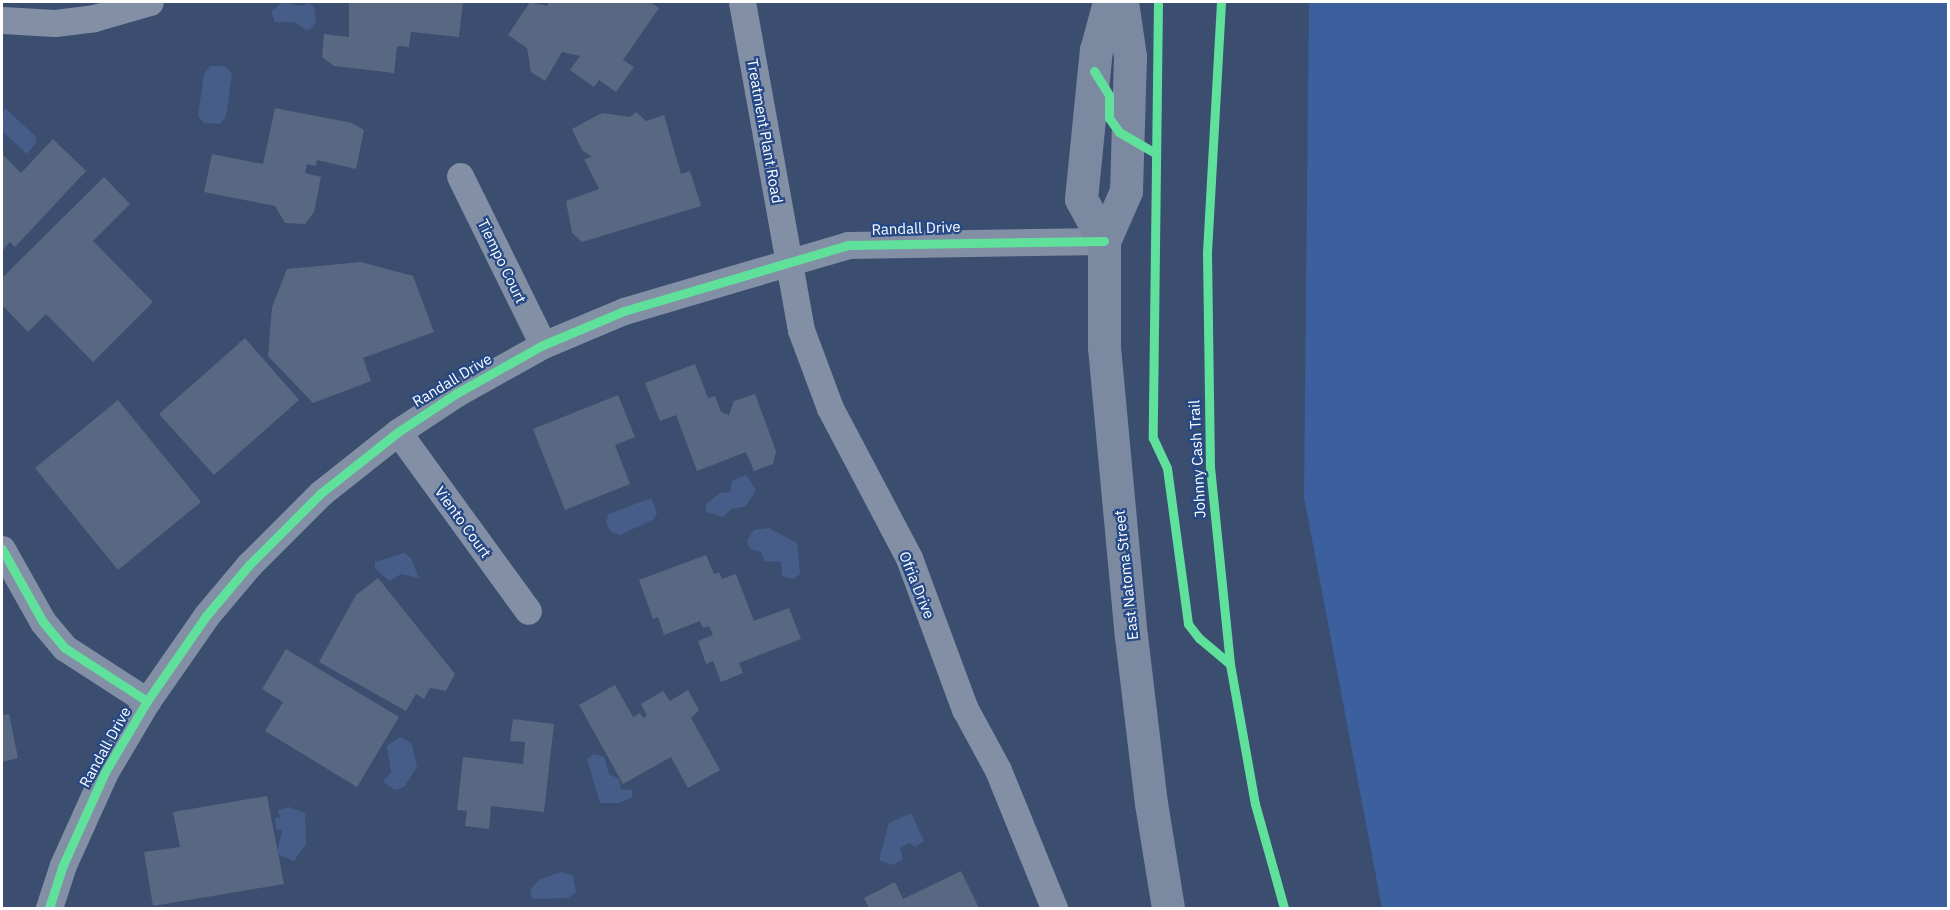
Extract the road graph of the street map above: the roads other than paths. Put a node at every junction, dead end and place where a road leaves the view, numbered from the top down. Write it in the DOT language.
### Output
graph roads {
  1 [pos="150,2"];
  2 [pos="742,2"];
  3 [pos="1109,2"];
  4 [pos="1122,2"];
  5 [pos="2,20"];
  6 [pos="460,176"];
  7 [pos="1104,241"];
  8 [pos="787,260"];
  9 [pos="543,345"];
  10 [pos="398,432"];
  11 [pos="2,549"];
  12 [pos="528,611"];
  13 [pos="147,701"];
  14 [pos="49,909"];
  15 [pos="1054,909"];
  16 [pos="1168,909"];
  1 -- 5 [label="street"];
  2 -- 8 [label="street, Treatment Plant Road"];
  3 -- 7 [label="main road, East Natoma Street"];
  4 -- 7 [label="main road, East Natoma Street"];
  6 -- 9 [label="street, Tiempo Court"];
  7 -- 8 [label="street, Randall Drive"];
  7 -- 16 [label="main road, East Natoma Street"];
  8 -- 9 [label="street, Randall Drive"];
  8 -- 15 [label="street, Ofria Drive"];
  9 -- 10 [label="street, Randall Drive"];
  10 -- 12 [label="street, Viento Court"];
  10 -- 13 [label="street, Randall Drive"];
  11 -- 13 [label="street"];
  13 -- 14 [label="street, Randall Drive"];
}
